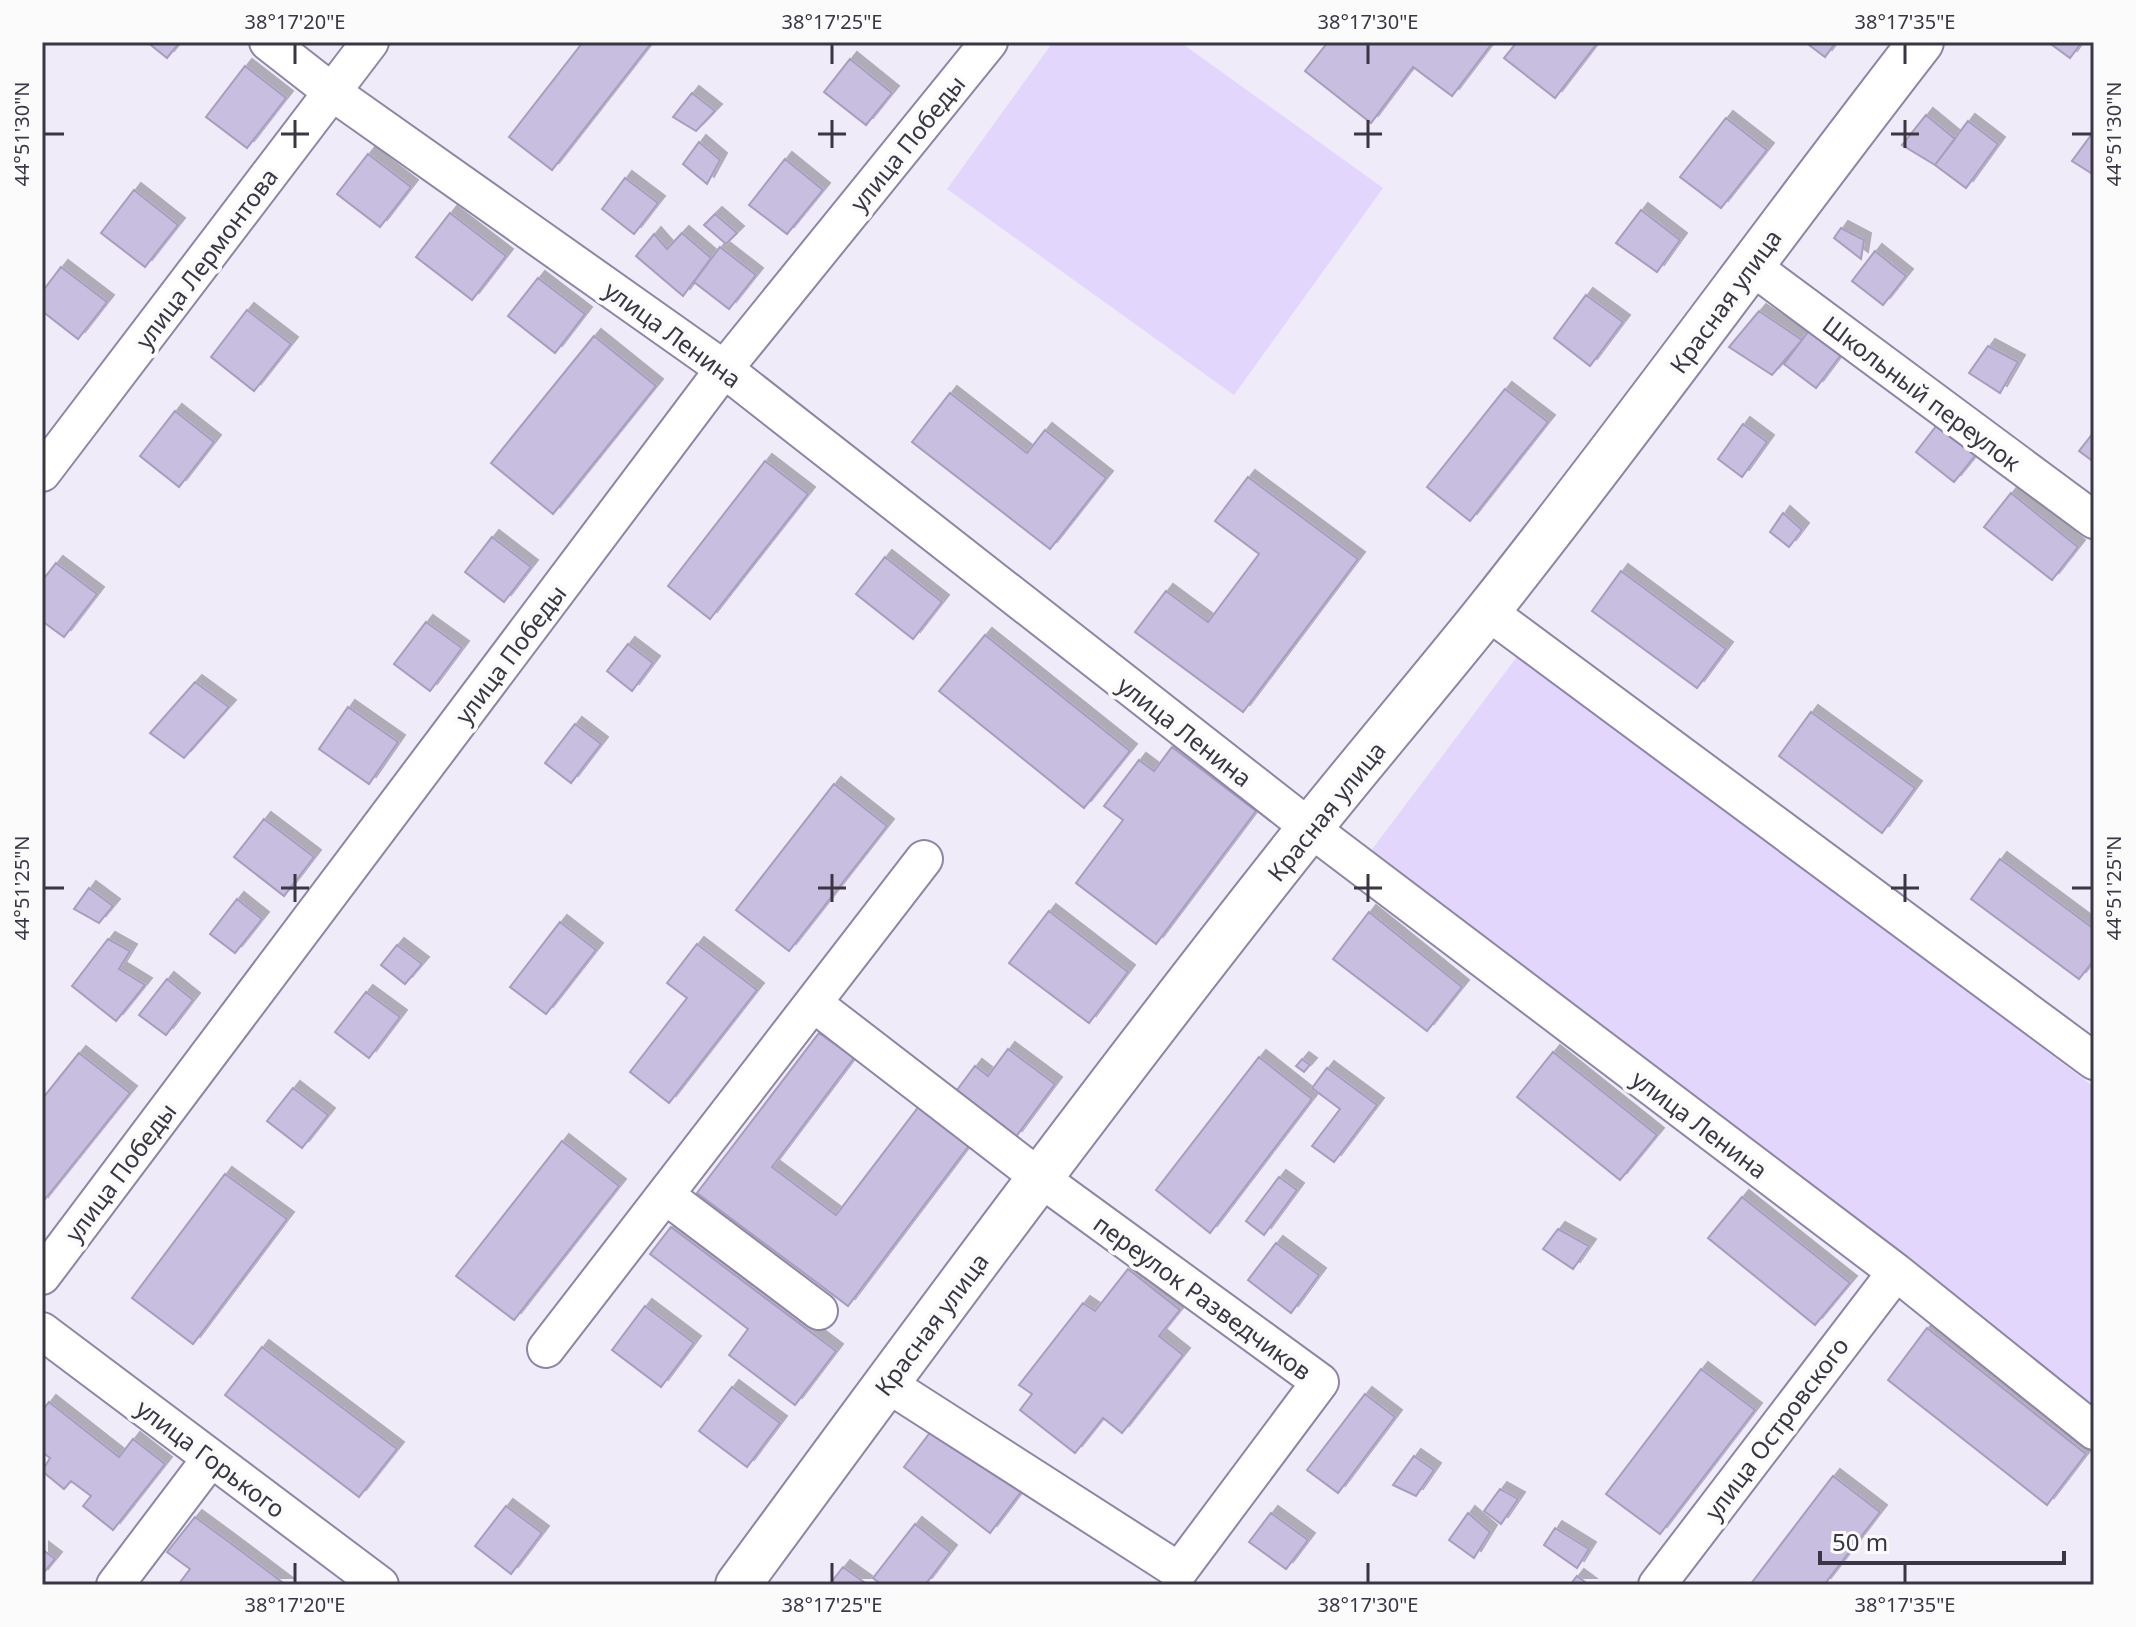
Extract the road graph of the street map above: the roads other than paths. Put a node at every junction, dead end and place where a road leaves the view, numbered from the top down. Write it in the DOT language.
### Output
graph roads {
  1 [pos="268,42"];
  2 [pos="370,42"];
  3 [pos="989,42"];
  4 [pos="1921,42"];
  5 [pos="332,92"];
  6 [pos="1750,265"];
  7 [pos="724,369"];
  8 [pos="42,473"];
  9 [pos="2094,520"];
  10 [pos="1487,611"];
  11 [pos="1310,828"];
  12 [pos="924,859"];
  13 [pos="813,1003"];
  14 [pos="2091,1053"];
  15 [pos="1040,1178"];
  16 [pos="665,1195"];
  17 [pos="1896,1272"];
  18 [pos="42,1276"];
  19 [pos="819,1311"];
  20 [pos="42,1331"];
  21 [pos="546,1349"];
  22 [pos="886,1383"];
  23 [pos="2094,1431"];
  24 [pos="211,1458"];
  25 [pos="115,1585"];
  26 [pos="380,1585"];
  27 [pos="738,1585"];
  28 [pos="1657,1585"];
  1 -- 5 [label="street, улица Ленина"];
  2 -- 5 [label="street, улица Лермонтова"];
  3 -- 7 [label="street, улица Победы"];
  4 -- 6 [label="street, Красная улица"];
  5 -- 7 [label="street, улица Ленина"];
  5 -- 8 [label="street, улица Лермонтова"];
  6 -- 9 [label="street, Школьный переулок"];
  6 -- 10 [label="street, Красная улица"];
  7 -- 11 [label="street, улица Ленина"];
  7 -- 18 [label="street, улица Победы"];
  10 -- 11 [label="street, Красная улица"];
  10 -- 14 [label="street"];
  11 -- 15 [label="street, Красная улица"];
  11 -- 17 [label="street, улица Ленина"];
  12 -- 13 [label="street"];
  13 -- 15 [label="street"];
  13 -- 16 [label="street"];
  15 -- 22 [label="street, Красная улица"];
  15 -- 22 [label="street, переулок Разведчиков"];
  16 -- 19 [label="street"];
  16 -- 21 [label="street"];
  17 -- 23 [label="street, улица Ленина"];
  17 -- 28 [label="street, улица Островского"];
  20 -- 24 [label="street, улица Горького"];
  22 -- 27 [label="street, Красная улица"];
  24 -- 25 [label="street"];
  24 -- 26 [label="street, улица Горького"];
}
